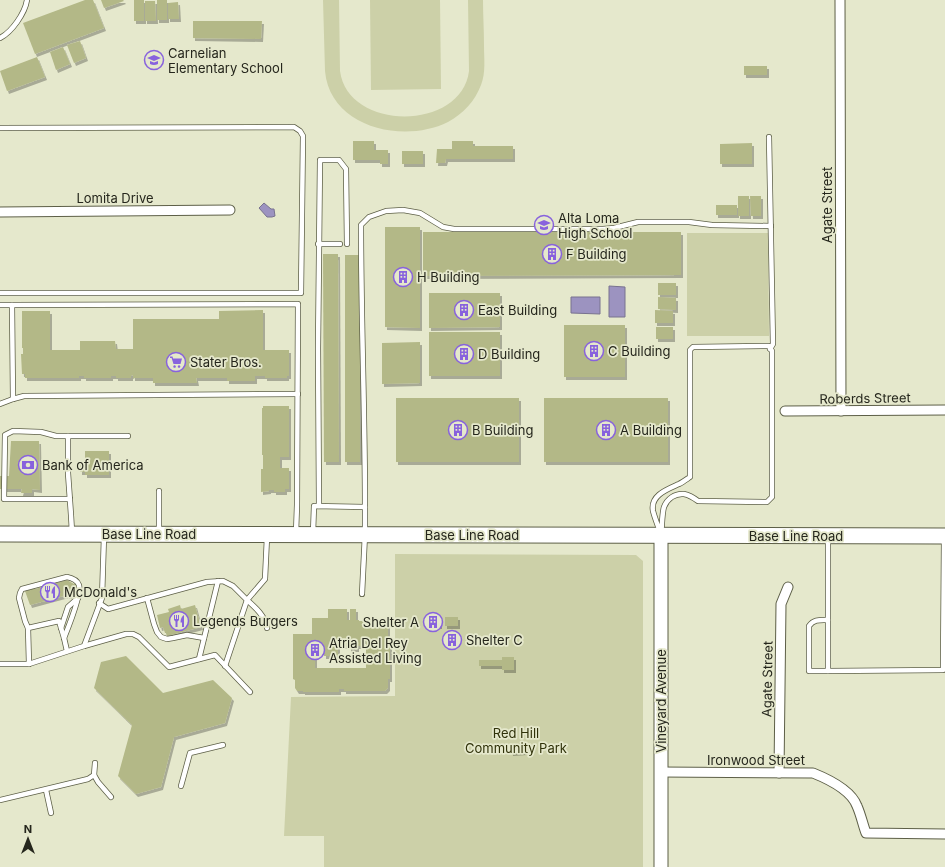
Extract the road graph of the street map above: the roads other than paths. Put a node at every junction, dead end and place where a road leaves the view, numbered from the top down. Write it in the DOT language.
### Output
graph roads {
  1 [pos="27,0"];
  2 [pos="840,0"];
  3 [pos="0,38"];
  4 [pos="0,128"];
  5 [pos="769,137"];
  6 [pos="230,210"];
  7 [pos="0,212"];
  8 [pos="771,226"];
  9 [pos="318,244"];
  10 [pos="340,244"];
  11 [pos="347,244"];
  12 [pos="0,294"];
  13 [pos="0,305"];
  14 [pos="12,305"];
  15 [pos="770,348"];
  16 [pos="298,394"];
  17 [pos="13,399"];
  18 [pos="0,404"];
  19 [pos="945,410"];
  20 [pos="785,411"];
  21 [pos="841,411"];
  22 [pos="68,436"];
  23 [pos="128,436"];
  24 [pos="158,491"];
  25 [pos="70,499"];
  26 [pos="319,506"];
  27 [pos="365,507"];
  28 [pos="0,534"];
  29 [pos="72,534"];
  30 [pos="104,534"];
  31 [pos="160,534"];
  32 [pos="268,534"];
  33 [pos="296,534"];
  34 [pos="313,534"];
  35 [pos="365,534"];
  36 [pos="661,535"];
  37 [pos="828,536"];
  38 [pos="944,536"];
  39 [pos="944,573"];
  40 [pos="218,581"];
  41 [pos="788,587"];
  42 [pos="362,594"];
  43 [pos="78,598"];
  44 [pos="147,598"];
  45 [pos="246,600"];
  46 [pos="99,603"];
  47 [pos="828,620"];
  48 [pos="28,628"];
  49 [pos="61,628"];
  50 [pos="267,628"];
  51 [pos="64,638"];
  52 [pos="204,638"];
  53 [pos="84,646"];
  54 [pos="67,651"];
  55 [pos="199,659"];
  56 [pos="0,664"];
  57 [pos="29,664"];
  58 [pos="225,666"];
  59 [pos="944,670"];
  60 [pos="828,671"];
  61 [pos="250,692"];
  62 [pos="223,744"];
  63 [pos="95,763"];
  64 [pos="662,772"];
  65 [pos="779,773"];
  66 [pos="94,775"];
  67 [pos="181,786"];
  68 [pos="46,790"];
  69 [pos="111,797"];
  70 [pos="0,800"];
  71 [pos="51,813"];
  72 [pos="945,834"];
  73 [pos="661,867"];
  1 -- 3 [label="lane"];
  2 -- 21 [label="street, Agate Street"];
  4 -- 12 [label="lane"];
  5 -- 8 [label="lane"];
  6 -- 7 [label="street, Lomita Drive"];
  8 -- 15 [label="lane"];
  8 -- 27 [label="lane"];
  9 -- 10 [label="lane"];
  9 -- 11 [label="lane"];
  9 -- 26 [label="lane"];
  13 -- 14 [label="lane"];
  14 -- 16 [label="lane"];
  14 -- 17 [label="lane"];
  15 -- 36 [label="lane"];
  15 -- 36 [label="lane"];
  16 -- 17 [label="lane"];
  16 -- 33 [label="lane"];
  17 -- 18 [label="lane"];
  19 -- 21 [label="street, Roberds Street"];
  20 -- 21 [label="street, Roberds Street"];
  22 -- 23 [label="lane"];
  22 -- 25 [label="lane"];
  22 -- 25 [label="lane"];
  24 -- 31 [label="lane"];
  25 -- 29 [label="lane"];
  26 -- 27 [label="lane"];
  26 -- 34 [label="lane"];
  27 -- 35 [label="lane"];
  28 -- 29 [label="main road, Base Line Road"];
  29 -- 30 [label="main road, Base Line Road"];
  30 -- 31 [label="main road, Base Line Road"];
  30 -- 46 [label="lane"];
  31 -- 32 [label="main road, Base Line Road"];
  32 -- 33 [label="main road, Base Line Road"];
  32 -- 45 [label="lane"];
  33 -- 34 [label="main road, Base Line Road"];
  34 -- 35 [label="main road, Base Line Road"];
  35 -- 36 [label="main road, Base Line Road"];
  35 -- 42 [label="lane"];
  36 -- 37 [label="main road, Base Line Road"];
  36 -- 64 [label="street, Vineyard Avenue"];
  37 -- 38 [label="main road, Base Line Road"];
  37 -- 47 [label="lane"];
  38 -- 39 [label="lane"];
  39 -- 59 [label="lane"];
  40 -- 44 [label="lane"];
  40 -- 45 [label="lane"];
  40 -- 52 [label="lane"];
  41 -- 65 [label="street, Agate Street"];
  43 -- 48 [label="lane"];
  43 -- 49 [label="lane"];
  43 -- 51 [label="lane"];
  44 -- 46 [label="lane"];
  44 -- 52 [label="lane"];
  45 -- 50 [label="lane"];
  45 -- 58 [label="lane"];
  46 -- 53 [label="lane"];
  47 -- 60 [label="lane"];
  47 -- 60 [label="lane"];
  48 -- 49 [label="lane"];
  48 -- 57 [label="lane"];
  49 -- 51 [label="lane"];
  51 -- 54 [label="lane"];
  52 -- 55 [label="lane"];
  53 -- 54 [label="lane"];
  53 -- 55 [label="lane"];
  54 -- 57 [label="lane"];
  55 -- 58 [label="lane"];
  56 -- 57 [label="lane"];
  58 -- 61 [label="lane"];
  59 -- 60 [label="lane"];
  62 -- 67 [label="lane"];
  63 -- 66 [label="lane"];
  64 -- 65 [label="street, Ironwood Street"];
  64 -- 73 [label="street, Vineyard Avenue"];
  65 -- 72 [label="street, Ironwood Street"];
  66 -- 68 [label="lane"];
  66 -- 69 [label="lane"];
  68 -- 70 [label="lane"];
  68 -- 71 [label="lane"];
}
